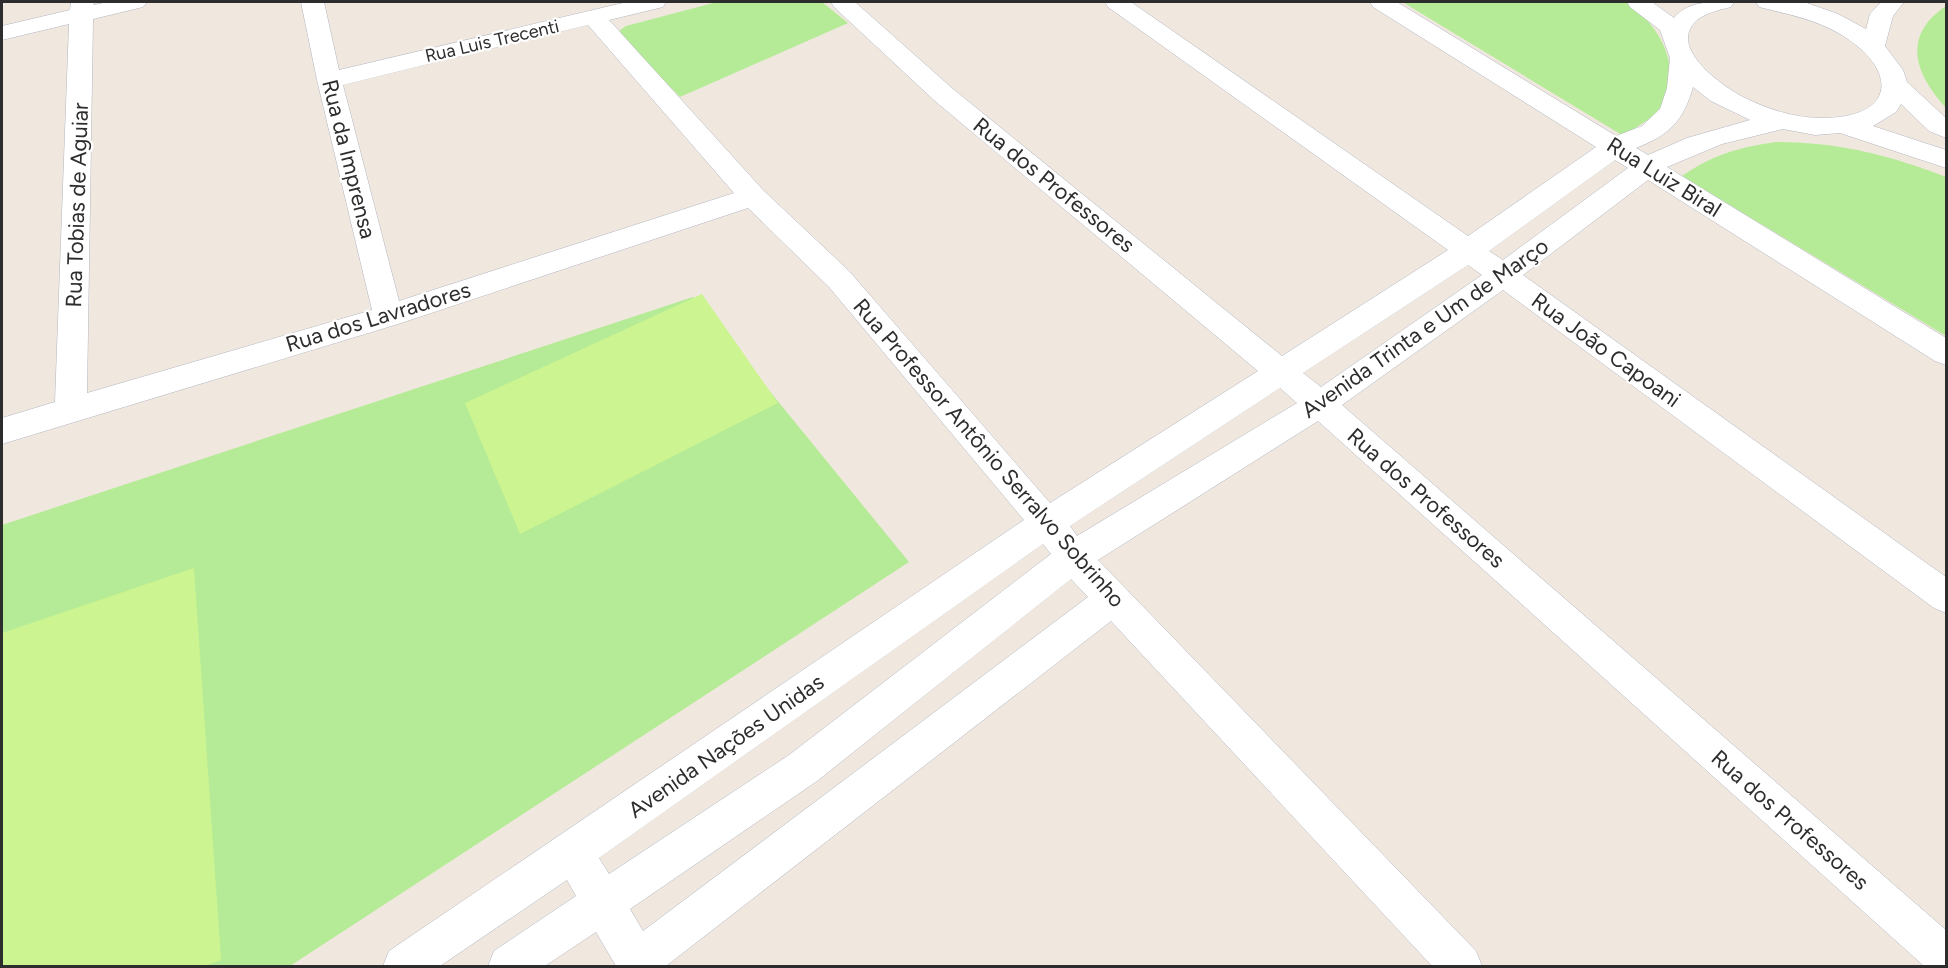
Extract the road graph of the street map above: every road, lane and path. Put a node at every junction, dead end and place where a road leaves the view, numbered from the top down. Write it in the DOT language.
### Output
graph roads {
  1 [pos="135,2"];
  2 [pos="312,2"];
  3 [pos="655,2"];
  4 [pos="842,2"];
  5 [pos="1116,2"];
  6 [pos="1382,2"];
  7 [pos="1638,2"];
  8 [pos="1767,2"];
  9 [pos="1820,2"];
  10 [pos="1893,2"];
  11 [pos="1709,3"];
  12 [pos="1793,6"];
  13 [pos="82,8"];
  14 [pos="592,18"];
  15 [pos="2,33"];
  16 [pos="1873,46"];
  17 [pos="1678,51"];
  18 [pos="329,80"];
  19 [pos="1896,86"];
  20 [pos="1783,121"];
  21 [pos="1842,125"];
  22 [pos="1947,130"];
  23 [pos="1616,146"];
  24 [pos="1947,159"];
  25 [pos="1647,167"];
  26 [pos="753,197"];
  27 [pos="1468,251"];
  28 [pos="1503,275"];
  29 [pos="388,316"];
  30 [pos="1947,353"];
  31 [pos="1282,371"];
  32 [pos="1320,404"];
  33 [pos="71,409"];
  34 [pos="2,431"];
  35 [pos="1047,523"];
  36 [pos="1073,557"];
  37 [pos="1947,597"];
  38 [pos="1114,598"];
  39 [pos="573,852"];
  40 [pos="603,902"];
  41 [pos="1947,958"];
  42 [pos="636,964"];
  43 [pos="404,966"];
  44 [pos="509,966"];
  45 [pos="1461,966"];
  1 -- 13 [label="street"];
  2 -- 18 [label="street, Rua da Imprensa"];
  3 -- 14 [label="street, Rua Luis Trecenti"];
  4 -- 31 [label="street, Rua dos Professores"];
  5 -- 27 [label="street, Rua João Capoani"];
  6 -- 23 [label="street, Rua Luiz Biral"];
  7 -- 17 [label="street"];
  8 -- 12 [label="street"];
  9 -- 12 [label="street"];
  10 -- 16 [label="street"];
  11 -- 17 [label="street, Avenida Trinta e Um de Março"];
  12 -- 16 [label="street"];
  13 -- 15 [label="street"];
  13 -- 33 [label="street, Rua Tobias de Aguiar"];
  14 -- 18 [label="street, Rua Luis Trecenti"];
  14 -- 26 [label="street, Rua Professor Antônio Serralvo Sobrinho"];
  16 -- 19 [label="street"];
  17 -- 20 [label="street"];
  17 -- 23 [label="street, Avenida Trinta e Um de Março"];
  18 -- 29 [label="street, Rua da Imprensa"];
  19 -- 21 [label="street"];
  19 -- 22 [label="street"];
  20 -- 21 [label="street"];
  20 -- 25 [label="street, Avenida Trinta e Um de Março"];
  21 -- 24 [label="street"];
  23 -- 25 [label="street, Rua Luiz Biral"];
  23 -- 27 [label="street, Avenida Trinta e Um de Março"];
  25 -- 28 [label="street, Avenida Trinta e Um de Março"];
  25 -- 30 [label="street, Rua Luiz Biral"];
  26 -- 29 [label="street, Rua dos Lavradores"];
  26 -- 35 [label="street, Rua Professor Antônio Serralvo Sobrinho"];
  27 -- 28 [label="street, Rua João Capoani"];
  27 -- 31 [label="street, Avenida Trinta e Um de Março"];
  28 -- 32 [label="street, Avenida Trinta e Um de Março"];
  28 -- 37 [label="street, Rua João Capoani"];
  29 -- 33 [label="street, Rua dos Lavradores"];
  31 -- 32 [label="street, Rua dos Professores"];
  31 -- 35 [label="street, Avenida Trinta e Um de Março"];
  32 -- 36 [label="street, Avenida Trinta e Um de Março"];
  32 -- 41 [label="street, Rua dos Professores"];
  33 -- 34 [label="street, Rua dos Lavradores"];
  35 -- 36 [label="street, Rua Professor Antônio Serralvo Sobrinho"];
  35 -- 39 [label="street, Avenida Nações Unidas"];
  36 -- 38 [label="street, Rua Professor Antônio Serralvo Sobrinho"];
  36 -- 40 [label="street"];
  38 -- 42 [label="street"];
  38 -- 45 [label="street, Rua Professor Antônio Serralvo Sobrinho"];
  39 -- 40 [label="street"];
  39 -- 43 [label="street, Avenida Nações Unidas"];
  40 -- 42 [label="street"];
  40 -- 44 [label="street"];
}
